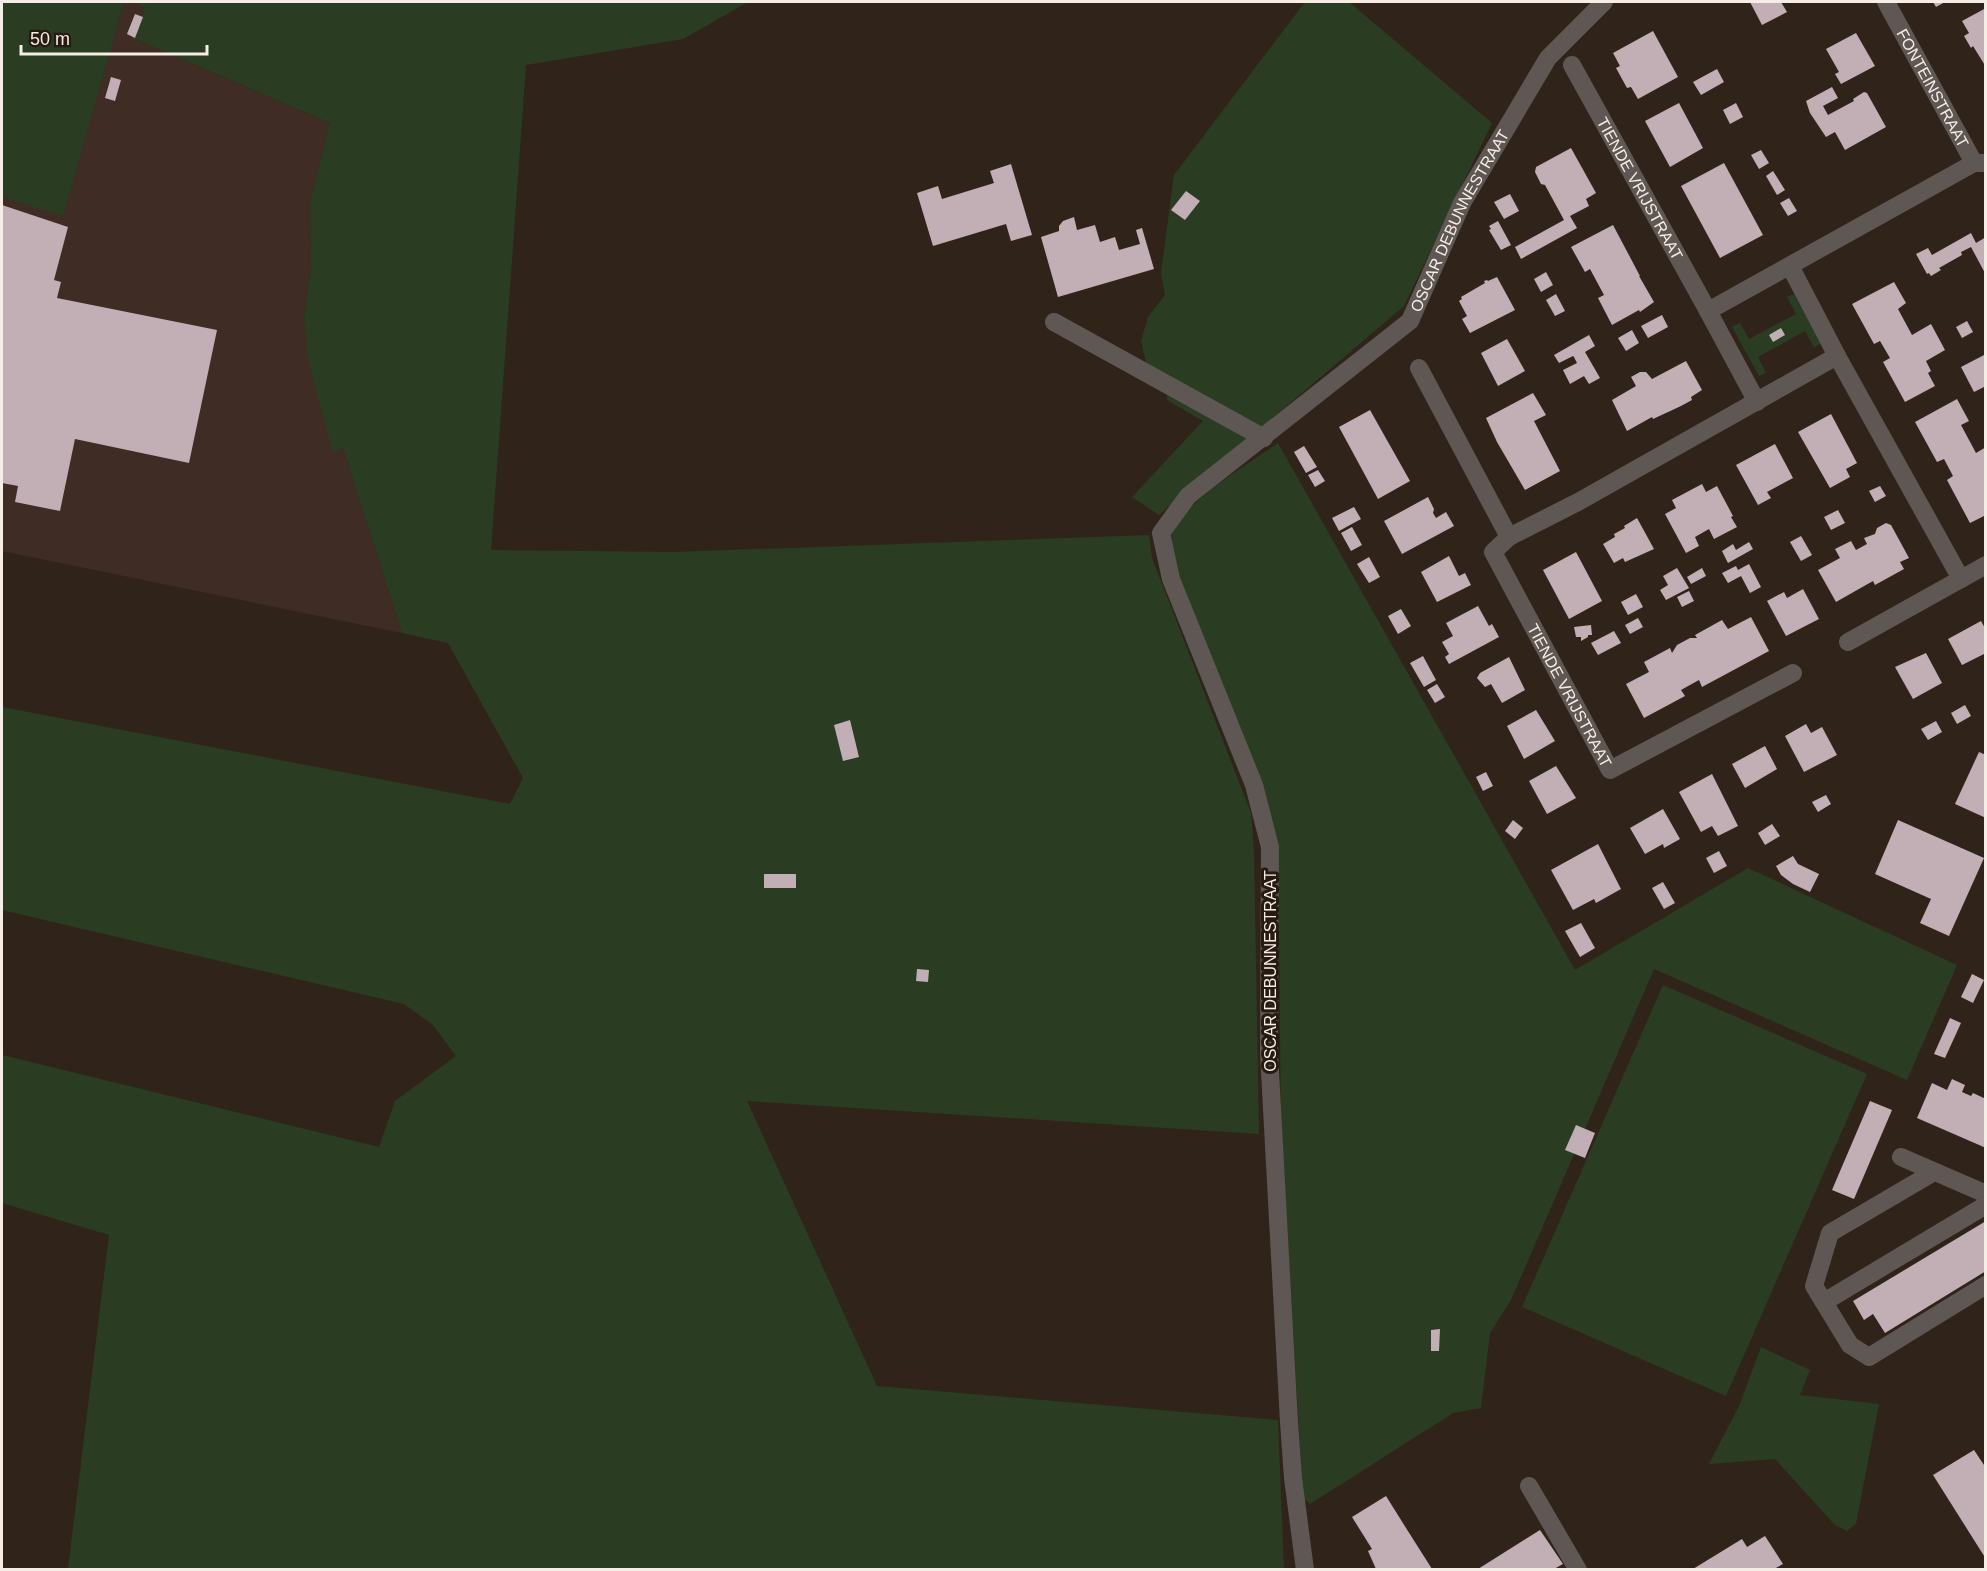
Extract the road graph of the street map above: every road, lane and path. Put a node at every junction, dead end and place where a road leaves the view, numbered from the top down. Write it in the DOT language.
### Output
graph roads {
  1 [pos="1604,2"];
  2 [pos="1886,2"];
  3 [pos="1572,65"];
  4 [pos="1980,163"];
  5 [pos="1790,266"];
  6 [pos="1708,311"];
  7 [pos="1054,322"];
  8 [pos="1838,356"];
  9 [pos="1419,368"];
  10 [pos="1757,402"];
  11 [pos="1264,438"];
  12 [pos="1509,537"];
  13 [pos="1986,565"];
  14 [pos="1961,579"];
  15 [pos="1848,642"];
  16 [pos="1793,673"];
  17 [pos="1901,1157"];
  18 [pos="1934,1172"];
  19 [pos="1986,1194"];
  20 [pos="1986,1205"];
  21 [pos="1986,1285"];
  22 [pos="1824,1302"];
  23 [pos="1529,1486"];
  24 [pos="1305,1569"];
  25 [pos="1578,1569"];
  1 -- 11 [label="street, OSCAR DEBUNNESTRAAT"];
  2 -- 4 [label="street, FONTEINSTRAAT"];
  3 -- 6 [label="street, TIENDE VRIJSTRAAT"];
  4 -- 5 [label="street"];
  5 -- 6 [label="street"];
  5 -- 8 [label="street"];
  6 -- 10 [label="street, TIENDE VRIJSTRAAT"];
  7 -- 11 [label="street"];
  8 -- 10 [label="street"];
  8 -- 14 [label="street"];
  9 -- 12 [label="street"];
  10 -- 12 [label="street"];
  11 -- 24 [label="street, OSCAR DEBUNNESTRAAT"];
  12 -- 16 [label="street, TIENDE VRIJSTRAAT"];
  13 -- 14 [label="street"];
  14 -- 15 [label="street"];
  17 -- 18 [label="street"];
  18 -- 19 [label="street"];
  18 -- 22 [label="street"];
  20 -- 22 [label="street"];
  21 -- 22 [label="street"];
  23 -- 25 [label="street"];
}
